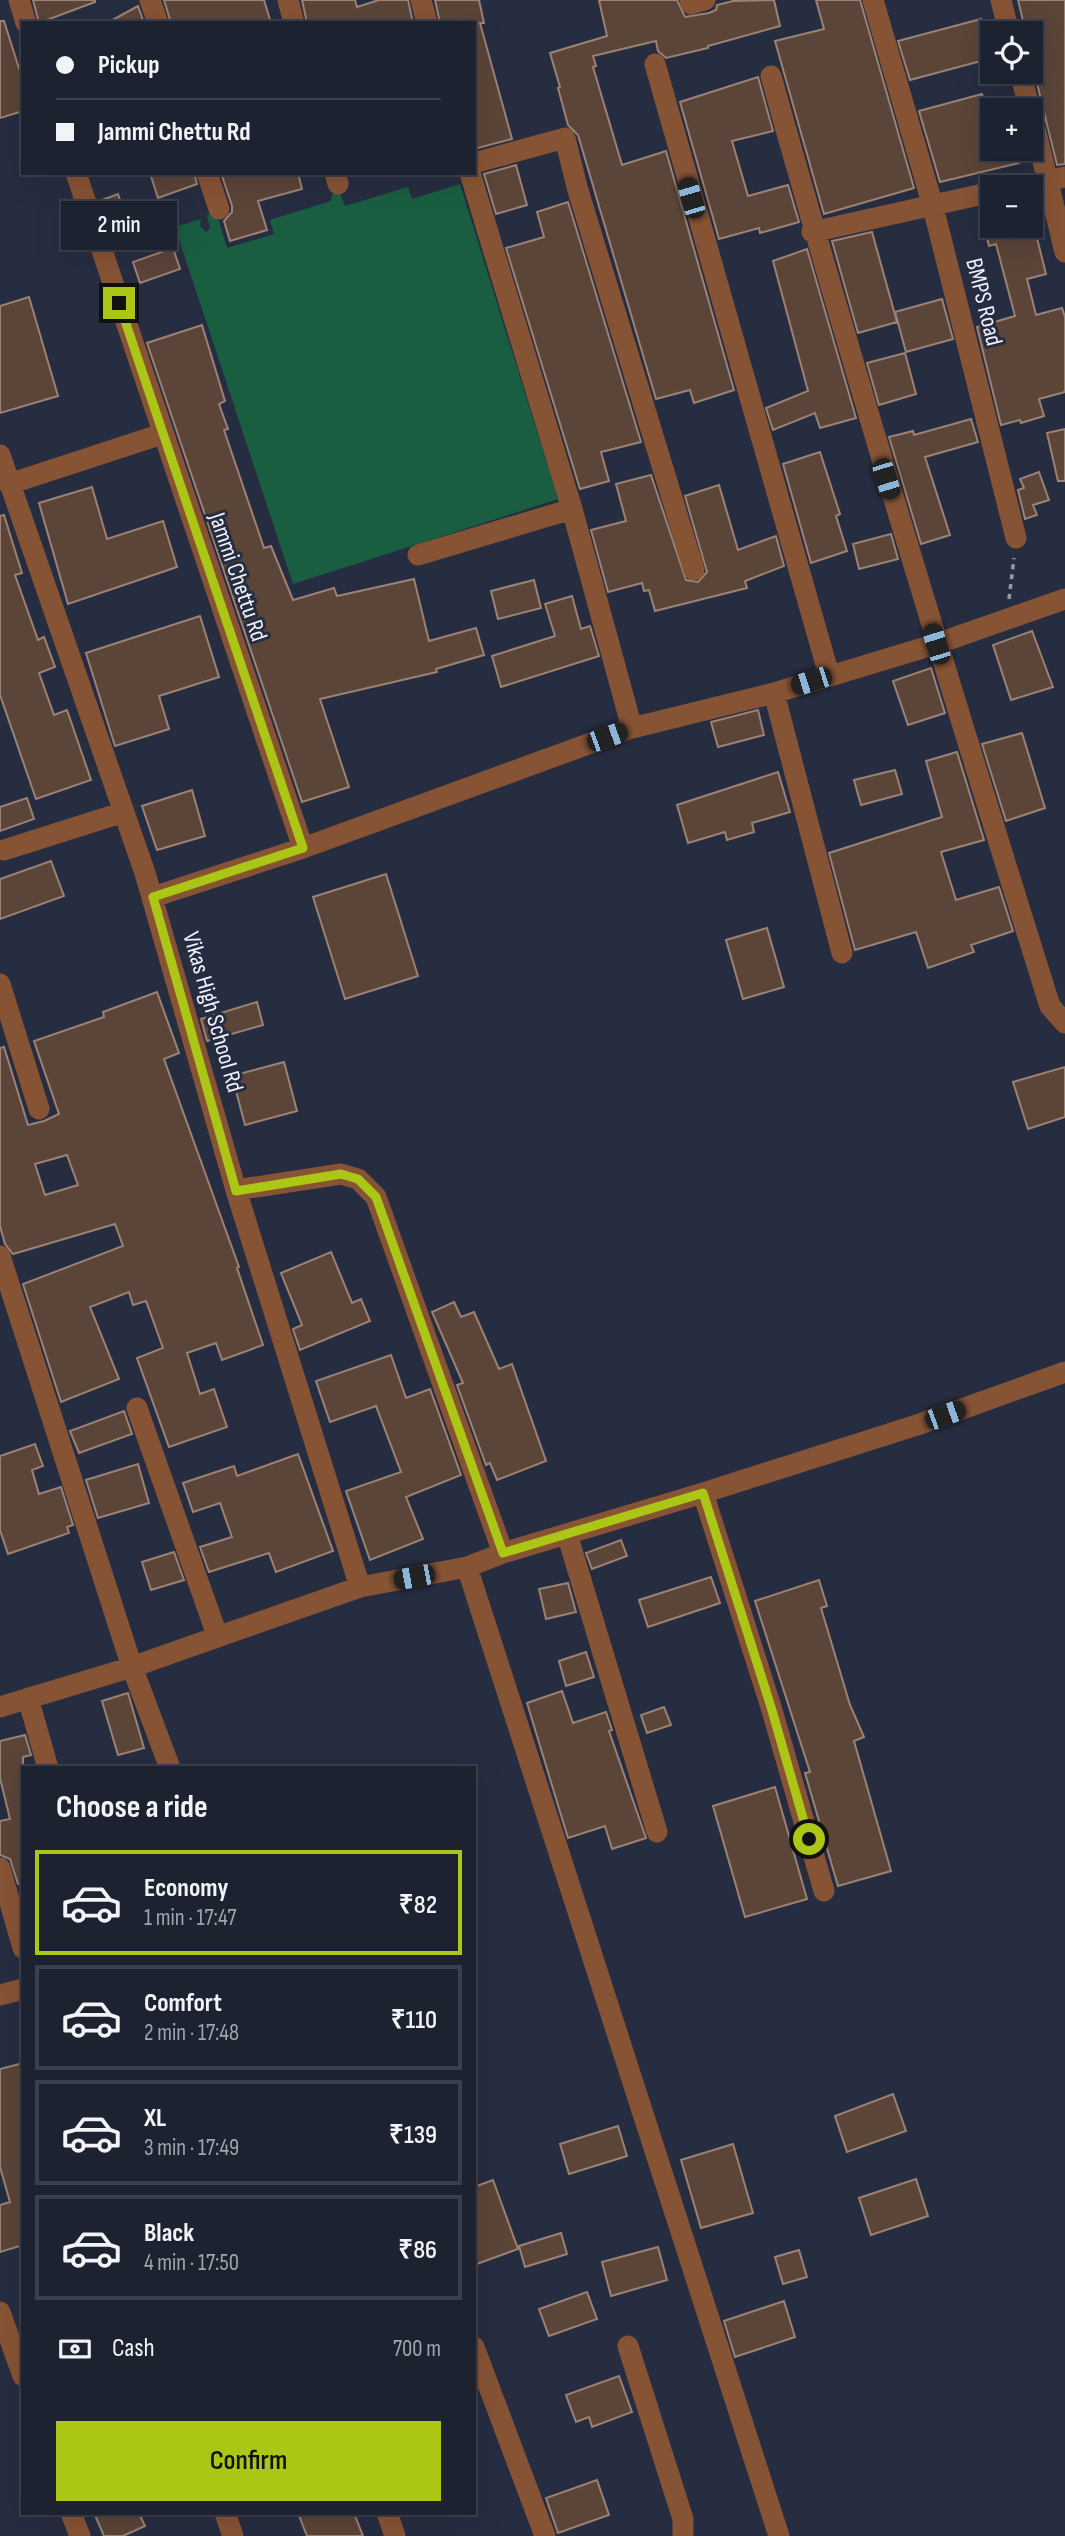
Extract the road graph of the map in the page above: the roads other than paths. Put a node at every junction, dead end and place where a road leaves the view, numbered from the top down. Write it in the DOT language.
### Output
graph roads {
  1 [pos="19,0"];
  2 [pos="150,0"];
  3 [pos="288,0"];
  4 [pos="421,0"];
  5 [pos="690,0"];
  6 [pos="705,0"];
  7 [pos="873,0"];
  8 [pos="1001,0"];
  9 [pos="25,21"];
  10 [pos="157,21"];
  11 [pos="293,21"];
  12 [pos="426,21"];
  13 [pos="1006,21"];
  14 [pos="655,64"];
  15 [pos="771,76"];
  16 [pos="1043,144"];
  17 [pos="476,162"];
  18 [pos="77,175"];
  19 [pos="208,175"];
  20 [pos="471,175"];
  21 [pos="1057,179"];
  22 [pos="980,194"];
  23 [pos="932,203"];
  24 [pos="219,209"];
  25 [pos="813,232"];
  26 [pos="1065,252"];
  27 [pos="162,434"];
  28 [pos="0,455"];
  29 [pos="9,484"];
  30 [pos="572,509"];
  31 [pos="1016,538"];
  32 [pos="418,555"];
  33 [pos="694,570"];
  34 [pos="1065,598"];
  35 [pos="936,644"];
  36 [pos="829,675"];
  37 [pos="774,693"];
  38 [pos="632,728"];
  39 [pos="124,812"];
  40 [pos="303,848"];
  41 [pos="4,850"];
  42 [pos="153,897"];
  43 [pos="842,953"];
  44 [pos="0,984"];
  45 [pos="1065,1023"];
  46 [pos="39,1109"];
  47 [pos="236,1191"];
  48 [pos="0,1256"];
  49 [pos="1065,1372"];
  50 [pos="137,1408"];
  51 [pos="703,1493"];
  52 [pos="567,1534"];
  53 [pos="503,1553"];
  54 [pos="467,1567"];
  55 [pos="360,1587"];
  56 [pos="217,1635"];
  57 [pos="132,1667"];
  58 [pos="28,1698"];
  59 [pos="0,1707"];
  60 [pos="47,1766"];
  61 [pos="169,1766"];
  62 [pos="657,1832"];
  63 [pos="0,1868"];
  64 [pos="824,1891"];
  65 [pos="21,1941"];
  66 [pos="21,1990"];
  67 [pos="0,1996"];
  68 [pos="0,2312"];
  69 [pos="628,2346"];
  70 [pos="476,2352"];
  71 [pos="21,2370"];
  72 [pos="72,2515"];
  73 [pos="226,2515"];
  74 [pos="388,2515"];
  75 [pos="80,2536"];
  76 [pos="233,2536"];
  77 [pos="395,2536"];
  78 [pos="545,2536"];
  79 [pos="683,2536"];
  80 [pos="779,2536"];
  1 -- 9 [label="street"];
  2 -- 10 [label="street"];
  3 -- 11 [label="street"];
  4 -- 12 [label="street"];
  5 -- 6 [label="street"];
  7 -- 23 [label="street, BMPS Road"];
  8 -- 13 [label="street"];
  14 -- 36 [label="street"];
  15 -- 25 [label="street"];
  16 -- 21 [label="street"];
  17 -- 33 [label="street"];
  18 -- 27 [label="street, Jammi Chettu Rd"];
  19 -- 24 [label="street"];
  20 -- 30 [label="street"];
  21 -- 26 [label="street"];
  22 -- 23 [label="street"];
  23 -- 25 [label="street"];
  23 -- 31 [label="street, BMPS Road"];
  25 -- 35 [label="street"];
  27 -- 29 [label="street"];
  27 -- 40 [label="street, Jammi Chettu Rd"];
  28 -- 29 [label="street, Vikas High School Rd"];
  29 -- 39 [label="street, Vikas High School Rd"];
  30 -- 32 [label="street"];
  30 -- 38 [label="street"];
  34 -- 35 [label="street"];
  35 -- 36 [label="street"];
  35 -- 45 [label="street"];
  36 -- 37 [label="street"];
  37 -- 38 [label="street"];
  37 -- 43 [label="street"];
  38 -- 40 [label="street"];
  39 -- 41 [label="street"];
  39 -- 42 [label="street, Vikas High School Rd"];
  40 -- 42 [label="street"];
  42 -- 47 [label="street, Vikas High School Rd"];
  44 -- 46 [label="street"];
  47 -- 53 [label="street"];
  47 -- 55 [label="street, Vikas High School Rd"];
  48 -- 57 [label="street"];
  49 -- 51 [label="street"];
  50 -- 56 [label="street"];
  51 -- 52 [label="street"];
  51 -- 64 [label="street"];
  52 -- 53 [label="street"];
  52 -- 62 [label="street"];
  53 -- 54 [label="street"];
  54 -- 55 [label="street"];
  54 -- 80 [label="street"];
  55 -- 56 [label="street"];
  56 -- 57 [label="street"];
  57 -- 58 [label="street"];
  57 -- 61 [label="street"];
  58 -- 59 [label="street"];
  58 -- 60 [label="street"];
  63 -- 65 [label="street"];
  66 -- 67 [label="street"];
  68 -- 71 [label="street"];
  69 -- 79 [label="street"];
  70 -- 78 [label="street"];
  72 -- 75 [label="street"];
  73 -- 76 [label="street"];
  74 -- 77 [label="street"];
}
